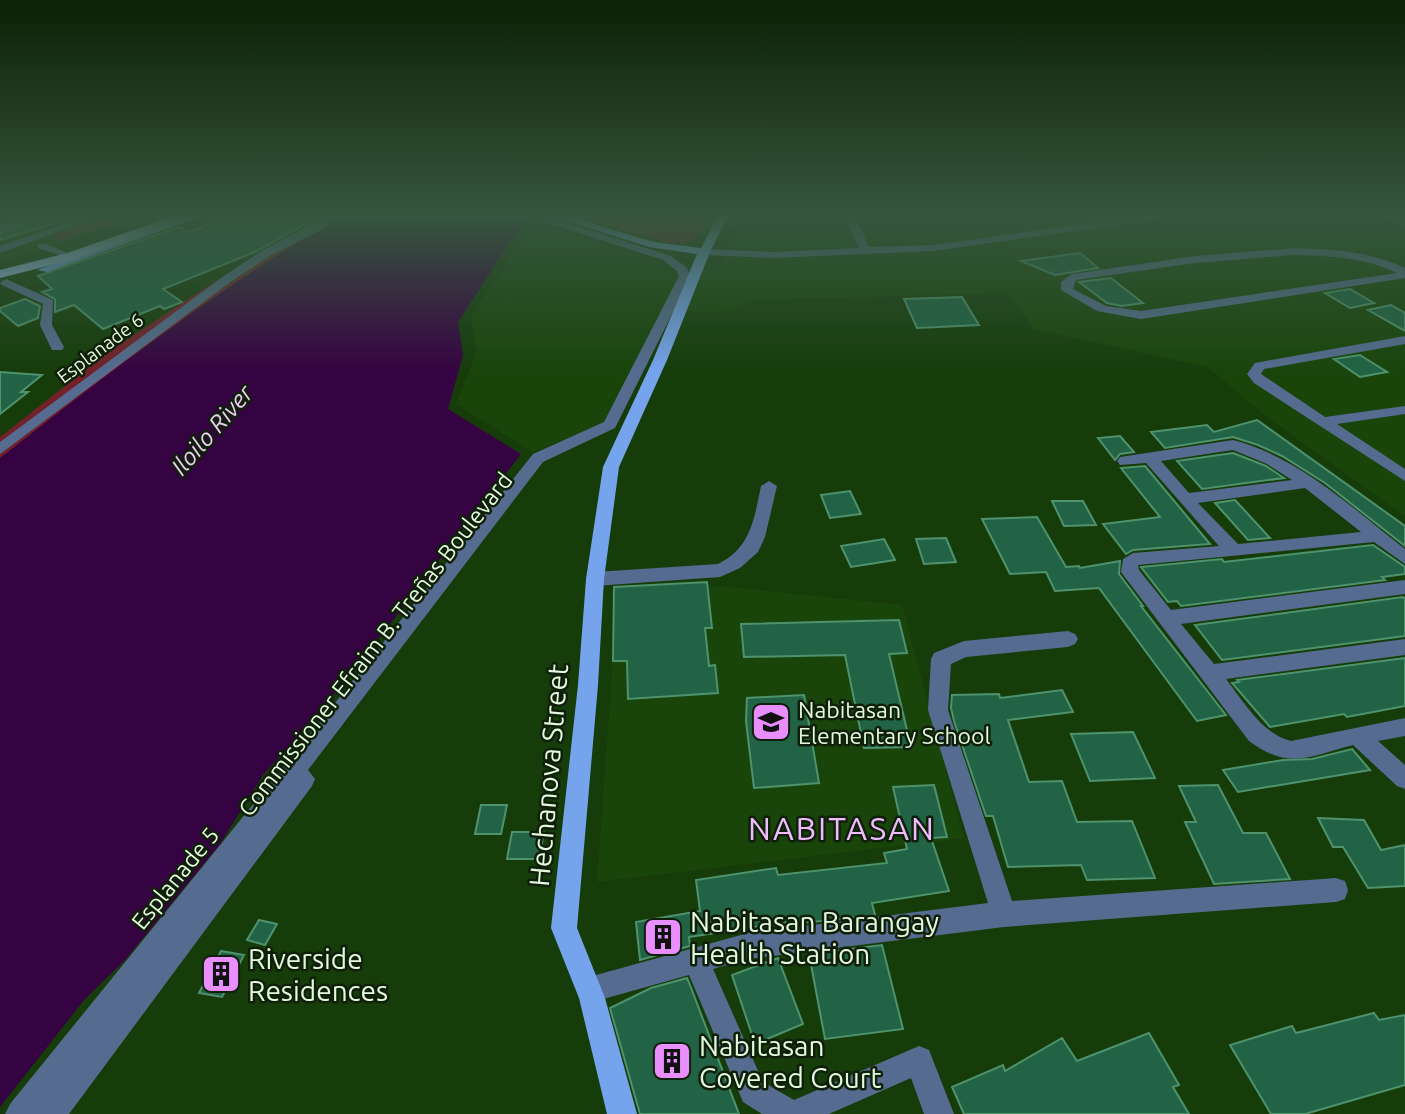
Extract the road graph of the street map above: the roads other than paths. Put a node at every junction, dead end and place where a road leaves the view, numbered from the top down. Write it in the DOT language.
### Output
graph roads {
  1 [pos="36,268"];
  2 [pos="243,268"];
  3 [pos="681,268"];
  4 [pos="697,268"];
  5 [pos="1142,268"];
  6 [pos="1405,273"];
  7 [pos="2,281"];
  8 [pos="1403,342"];
  9 [pos="57,348"];
  10 [pos="1405,410"];
  11 [pos="1322,422"];
  12 [pos="623,435"];
  13 [pos="0,449"];
  14 [pos="1150,458"];
  15 [pos="1125,461"];
  16 [pos="1405,476"];
  17 [pos="1307,483"];
  18 [pos="769,486"];
  19 [pos="1185,499"];
  20 [pos="1376,536"];
  21 [pos="1234,551"];
  22 [pos="1405,558"];
  23 [pos="595,579"];
  24 [pos="1405,587"];
  25 [pos="1168,618"];
  26 [pos="1068,639"];
  27 [pos="1405,647"];
  28 [pos="1211,673"];
  29 [pos="1405,727"];
  30 [pos="1357,735"];
  31 [pos="1405,779"];
  32 [pos="1336,890"];
  33 [pos="1004,914"];
  34 [pos="696,960"];
  35 [pos="589,990"];
  36 [pos="20,1114"];
  37 [pos="51,1114"];
  38 [pos="622,1114"];
  39 [pos="792,1114"];
  40 [pos="939,1114"];
  1 -- 7 [label="highway"];
  2 -- 13 [label="street, Esplanade 6"];
  3 -- 36 [label="street, Esplanade 5"];
  4 -- 12 [label="main road"];
  5 -- 6 [label="street"];
  7 -- 9 [label="street"];
  8 -- 11 [label="street"];
  10 -- 11 [label="street"];
  11 -- 16 [label="street"];
  12 -- 23 [label="main road, Hechanova Street"];
  12 -- 37 [label="street, Commissioner Efraim B. Treñas Boulevard"];
  14 -- 15 [label="street"];
  14 -- 17 [label="street"];
  14 -- 19 [label="street"];
  17 -- 19 [label="street"];
  17 -- 20 [label="street"];
  18 -- 23 [label="street"];
  19 -- 21 [label="street"];
  20 -- 21 [label="street"];
  20 -- 22 [label="street"];
  21 -- 25 [label="street"];
  23 -- 35 [label="main road, Hechanova Street"];
  24 -- 25 [label="street"];
  25 -- 28 [label="street"];
  26 -- 33 [label="street"];
  27 -- 28 [label="street"];
  28 -- 30 [label="street"];
  29 -- 30 [label="street"];
  30 -- 31 [label="street"];
  32 -- 33 [label="street"];
  33 -- 34 [label="street"];
  34 -- 35 [label="street"];
  34 -- 39 [label="street"];
  35 -- 38 [label="main road, Hechanova Street"];
  39 -- 40 [label="street"];
}
